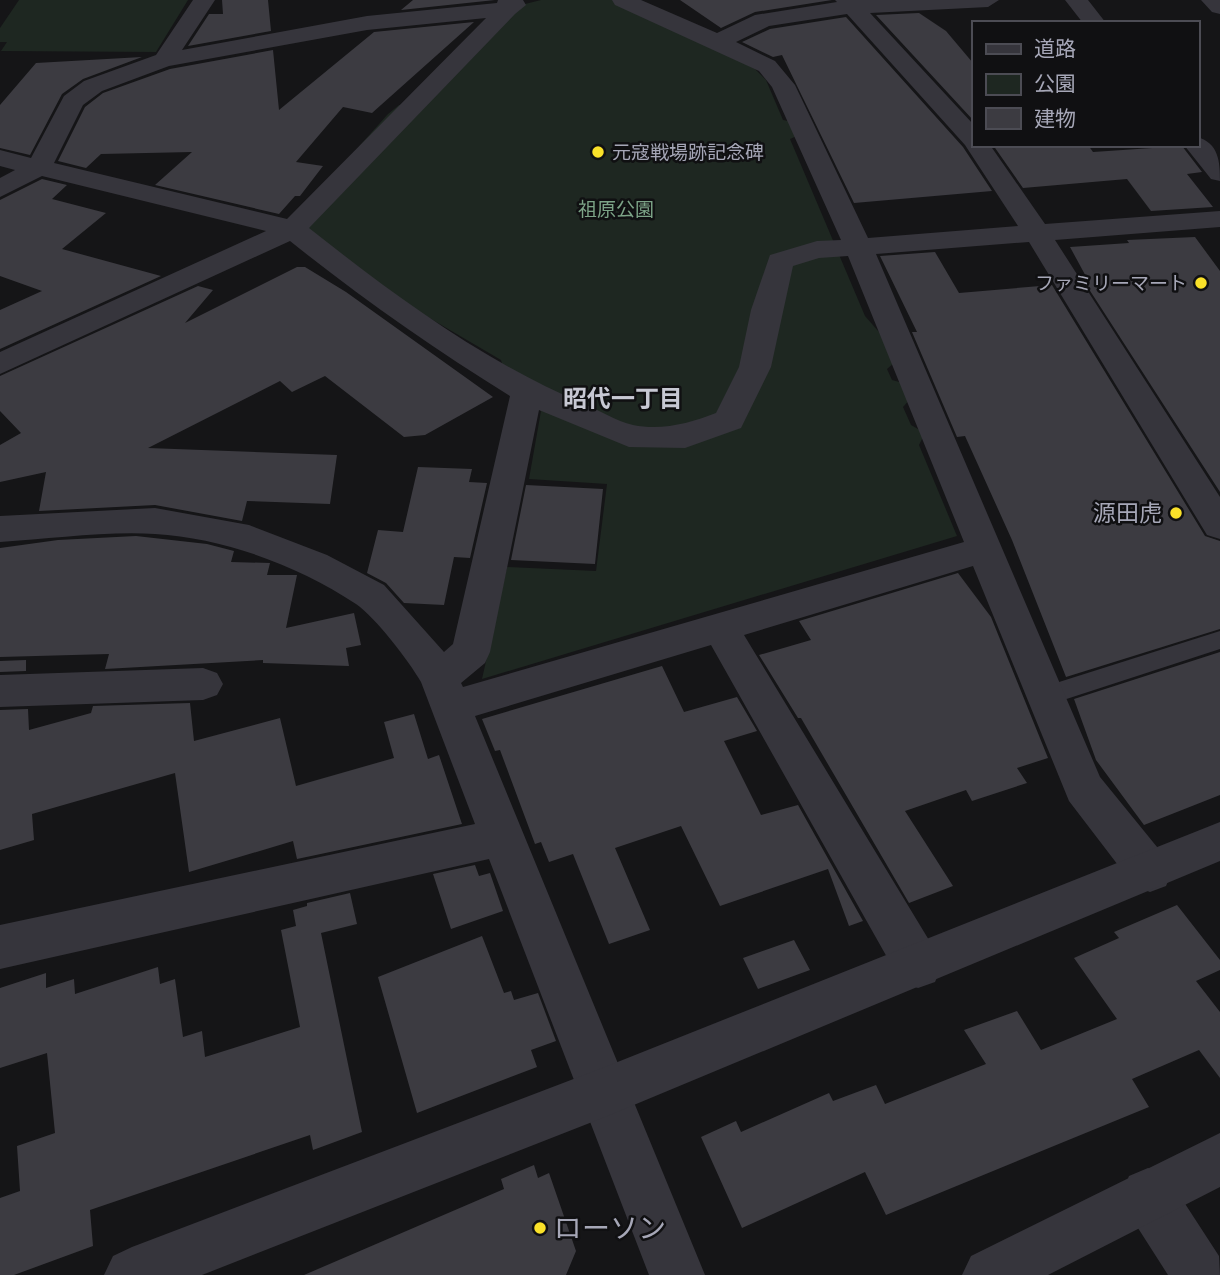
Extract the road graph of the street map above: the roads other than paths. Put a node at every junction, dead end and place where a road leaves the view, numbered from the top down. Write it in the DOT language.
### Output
graph roads {
  1 [pos="204,0"];
  2 [pos="622,0"];
  3 [pos="988,0"];
  4 [pos="1076,0"];
  5 [pos="1212,0"];
  6 [pos="960,1"];
  7 [pos="513,3"];
  8 [pos="848,4"];
  9 [pos="1220,7"];
  10 [pos="1093,21"];
  11 [pos="717,42"];
  12 [pos="164,60"];
  13 [pos="972,138"];
  14 [pos="978,147"];
  15 [pos="1199,147"];
  16 [pos="0,158"];
  17 [pos="39,167"];
  18 [pos="1220,173"];
  19 [pos="0,189"];
  20 [pos="1220,219"];
  21 [pos="293,229"];
  22 [pos="1037,233"];
  23 [pos="859,248"];
  24 [pos="0,364"];
  25 [pos="527,392"];
  26 [pos="1220,526"];
  27 [pos="0,529"];
  28 [pos="983,550"];
  29 [pos="721,629"];
  30 [pos="1220,640"];
  31 [pos="203,684"];
  32 [pos="0,691"];
  33 [pos="445,693"];
  34 [pos="1045,696"];
  35 [pos="502,836"];
  36 [pos="1220,841"];
  37 [pos="1150,872"];
  38 [pos="0,947"];
  39 [pos="918,966"];
  40 [pos="605,1092"];
  41 [pos="1220,1158"];
  42 [pos="1147,1195"];
  43 [pos="132,1275"];
  44 [pos="677,1275"];
  45 [pos="990,1275"];
  46 [pos="1200,1275"];
  1 -- 12 [label="street"];
  2 -- 11 [label="street"];
  3 -- 6 [label="street"];
  4 -- 10 [label="street"];
  5 -- 9 [label="street"];
  6 -- 8 [label="street"];
  7 -- 12 [label="street"];
  7 -- 21 [label="street"];
  8 -- 11 [label="street"];
  8 -- 13 [label="street"];
  11 -- 23 [label="street"];
  12 -- 17 [label="street"];
  14 -- 22 [label="street"];
  15 -- 18 [label="street"];
  16 -- 17 [label="street"];
  17 -- 19 [label="street"];
  17 -- 21 [label="street"];
  20 -- 22 [label="street"];
  21 -- 24 [label="street"];
  21 -- 25 [label="street"];
  22 -- 23 [label="street"];
  22 -- 26 [label="street"];
  23 -- 25 [label="street"];
  23 -- 28 [label="street"];
  25 -- 33 [label="street"];
  27 -- 33 [label="street"];
  28 -- 29 [label="street"];
  28 -- 34 [label="street"];
  29 -- 33 [label="street"];
  29 -- 39 [label="street"];
  30 -- 34 [label="lane"];
  31 -- 32 [label="street"];
  33 -- 35 [label="street"];
  34 -- 37 [label="street"];
  35 -- 38 [label="street"];
  35 -- 40 [label="street"];
  36 -- 37 [label="street"];
  37 -- 39 [label="street"];
  39 -- 40 [label="street"];
  40 -- 43 [label="street"];
  40 -- 44 [label="street"];
  41 -- 42 [label="street"];
  42 -- 45 [label="street"];
  42 -- 46 [label="street"];
}
